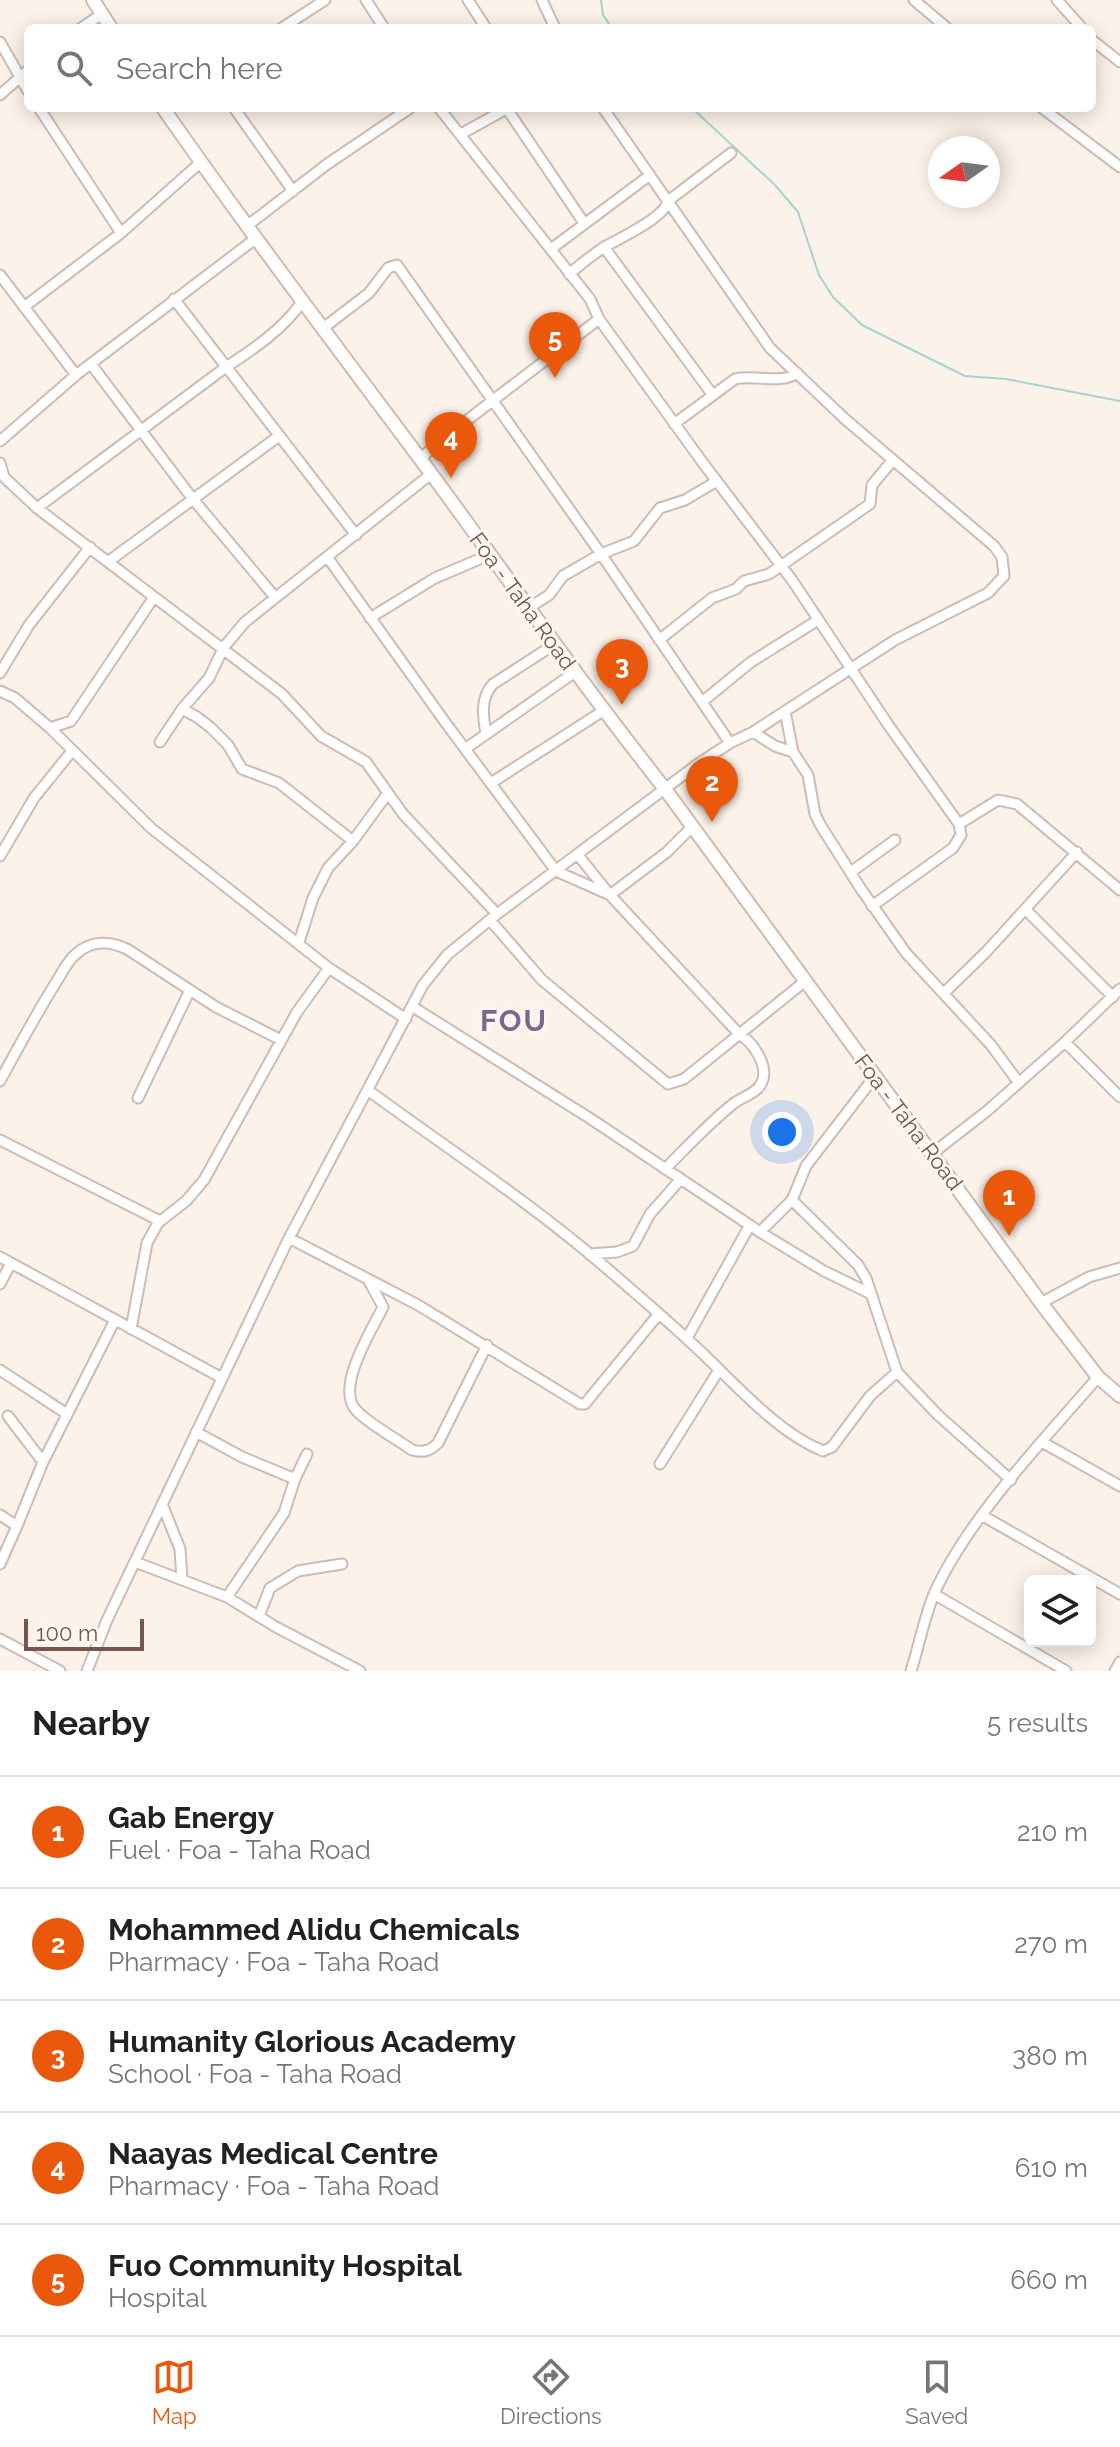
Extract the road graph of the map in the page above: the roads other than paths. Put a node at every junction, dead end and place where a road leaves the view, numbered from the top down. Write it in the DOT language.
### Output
graph roads {
  1 [pos="93,0"];
  2 [pos="325,0"];
  3 [pos="366,0"];
  4 [pos="468,0"];
  5 [pos="542,0"];
  6 [pos="914,0"];
  7 [pos="1057,0"];
  8 [pos="102,14"];
  9 [pos="87,24"];
  10 [pos="108,24"];
  11 [pos="288,24"];
  12 [pos="381,24"];
  13 [pos="483,24"];
  14 [pos="553,24"];
  15 [pos="942,24"];
  16 [pos="1078,24"];
  17 [pos="0,42"];
  18 [pos="1096,43"];
  19 [pos="1120,62"];
  20 [pos="24,73"];
  21 [pos="19,77"];
  22 [pos="24,85"];
  23 [pos="0,95"];
  24 [pos="42,112"];
  25 [pos="167,112"];
  26 [pos="237,112"];
  27 [pos="404,112"];
  28 [pos="442,112"];
  29 [pos="501,112"];
  30 [pos="511,112"];
  31 [pos="606,112"];
  32 [pos="1047,112"];
  33 [pos="461,134"];
  34 [pos="731,153"];
  35 [pos="201,162"];
  36 [pos="1120,167"];
  37 [pos="650,175"];
  38 [pos="293,191"];
  39 [pos="668,201"];
  40 [pos="584,223"];
  41 [pos="247,226"];
  42 [pos="121,233"];
  43 [pos="255,239"];
  44 [pos="604,247"];
  45 [pos="551,249"];
  46 [pos="569,274"];
  47 [pos="0,275"];
  48 [pos="174,299"];
  49 [pos="302,302"];
  50 [pos="24,307"];
  51 [pos="599,319"];
  52 [pos="322,329"];
  53 [pos="91,364"];
  54 [pos="226,367"];
  55 [pos="797,373"];
  56 [pos="76,375"];
  57 [pos="712,394"];
  58 [pos="494,400"];
  59 [pos="674,424"];
  60 [pos="141,430"];
  61 [pos="279,436"];
  62 [pos="0,441"];
  63 [pos="420,459"];
  64 [pos="892,461"];
  65 [pos="0,463"];
  66 [pos="431,474"];
  67 [pos="717,481"];
  68 [pos="192,498"];
  69 [pos="37,508"];
  70 [pos="356,535"];
  71 [pos="90,547"];
  72 [pos="601,554"];
  73 [pos="489,555"];
  74 [pos="328,558"];
  75 [pos="109,561"];
  76 [pos="780,566"];
  77 [pos="274,596"];
  78 [pos="154,597"];
  79 [pos="530,607"];
  80 [pos="370,618"];
  81 [pos="818,620"];
  82 [pos="659,640"];
  83 [pos="555,644"];
  84 [pos="224,647"];
  85 [pos="850,667"];
  86 [pos="575,672"];
  87 [pos="0,673"];
  88 [pos="1,693"];
  89 [pos="702,702"];
  90 [pos="182,709"];
  91 [pos="603,711"];
  92 [pos="785,711"];
  93 [pos="50,728"];
  94 [pos="753,732"];
  95 [pos="486,734"];
  96 [pos="160,742"];
  97 [pos="730,743"];
  98 [pos="465,749"];
  99 [pos="72,751"];
  100 [pos="793,752"];
  101 [pos="491,783"];
  102 [pos="665,789"];
  103 [pos="388,793"];
  104 [pos="959,824"];
  105 [pos="692,827"];
  106 [pos="895,840"];
  107 [pos="353,841"];
  108 [pos="1077,852"];
  109 [pos="578,855"];
  110 [pos="0,856"];
  111 [pos="556,871"];
  112 [pos="851,872"];
  113 [pos="1120,890"];
  114 [pos="610,895"];
  115 [pos="872,906"];
  116 [pos="1025,909"];
  117 [pos="493,917"];
  118 [pos="299,942"];
  119 [pos="329,968"];
  120 [pos="804,982"];
  121 [pos="190,990"];
  122 [pos="944,993"];
  123 [pos="1116,993"];
  124 [pos="413,1007"];
  125 [pos="406,1019"];
  126 [pos="740,1035"];
  127 [pos="281,1040"];
  128 [pos="1065,1042"];
  129 [pos="875,1076"];
  130 [pos="0,1081"];
  131 [pos="1019,1083"];
  132 [pos="369,1091"];
  133 [pos="1120,1097"];
  134 [pos="138,1098"];
  135 [pos="0,1140"];
  136 [pos="933,1153"];
  137 [pos="665,1169"];
  138 [pos="680,1180"];
  139 [pos="792,1200"];
  140 [pos="160,1221"];
  141 [pos="750,1225"];
  142 [pos="760,1232"];
  143 [pos="289,1238"];
  144 [pos="589,1254"];
  145 [pos="0,1257"];
  146 [pos="11,1263"];
  147 [pos="1120,1268"];
  148 [pos="369,1281"];
  149 [pos="0,1284"];
  150 [pos="871,1294"];
  151 [pos="1041,1303"];
  152 [pos="658,1315"];
  153 [pos="115,1320"];
  154 [pos="131,1329"];
  155 [pos="687,1338"];
  156 [pos="487,1345"];
  157 [pos="0,1370"];
  158 [pos="719,1370"];
  159 [pos="897,1372"];
  160 [pos="1098,1377"];
  161 [pos="222,1378"];
  162 [pos="1120,1396"];
  163 [pos="67,1414"];
  164 [pos="8,1416"];
  165 [pos="196,1432"];
  166 [pos="1042,1442"];
  167 [pos="307,1454"];
  168 [pos="43,1462"];
  169 [pos="660,1464"];
  170 [pos="295,1479"];
  171 [pos="1011,1480"];
  172 [pos="1120,1486"];
  173 [pos="162,1504"];
  174 [pos="0,1515"];
  175 [pos="983,1516"];
  176 [pos="17,1526"];
  177 [pos="135,1562"];
  178 [pos="0,1564"];
  179 [pos="342,1564"];
  180 [pos="182,1579"];
  181 [pos="934,1594"];
  182 [pos="1120,1594"];
  183 [pos="227,1597"];
  184 [pos="259,1616"];
  185 [pos="0,1639"];
  186 [pos="1120,1662"];
  187 [pos="60,1671"];
  188 [pos="87,1671"];
  189 [pos="360,1671"];
  190 [pos="911,1671"];
  191 [pos="1066,1671"];
  192 [pos="1115,1671"];
  1 -- 8 [label="street"];
  2 -- 11 [label="street"];
  3 -- 12 [label="street"];
  4 -- 13 [label="street"];
  5 -- 14 [label="street"];
  6 -- 15 [label="street"];
  7 -- 16 [label="street"];
  8 -- 9 [label="street"];
  8 -- 10 [label="street"];
  17 -- 21 [label="street"];
  18 -- 19 [label="street"];
  20 -- 21 [label="street"];
  21 -- 22 [label="street"];
  21 -- 23 [label="street"];
  24 -- 42 [label="street"];
  25 -- 35 [label="street, Foa - Taha Road"];
  26 -- 38 [label="street"];
  27 -- 38 [label="street"];
  28 -- 33 [label="street"];
  29 -- 33 [label="street"];
  30 -- 40 [label="street"];
  31 -- 37 [label="street"];
  32 -- 36 [label="street"];
  33 -- 45 [label="street"];
  34 -- 39 [label="street"];
  35 -- 41 [label="street, Foa - Taha Road"];
  35 -- 42 [label="street"];
  37 -- 39 [label="street"];
  37 -- 40 [label="street"];
  38 -- 41 [label="street"];
  39 -- 44 [label="street"];
  39 -- 55 [label="street"];
  40 -- 45 [label="street"];
  41 -- 43 [label="street, Foa - Taha Road"];
  42 -- 50 [label="street"];
  43 -- 48 [label="street"];
  43 -- 49 [label="street, Foa - Taha Road"];
  44 -- 46 [label="street"];
  44 -- 57 [label="street"];
  45 -- 46 [label="street"];
  46 -- 51 [label="street"];
  47 -- 50 [label="street"];
  48 -- 53 [label="street"];
  48 -- 54 [label="street"];
  49 -- 52 [label="street, Foa - Taha Road"];
  49 -- 54 [label="street"];
  50 -- 56 [label="street"];
  51 -- 58 [label="street"];
  51 -- 59 [label="street"];
  52 -- 58 [label="street"];
  52 -- 63 [label="street, Foa - Taha Road"];
  53 -- 56 [label="street"];
  53 -- 60 [label="street"];
  54 -- 60 [label="street"];
  54 -- 61 [label="street"];
  55 -- 57 [label="street"];
  55 -- 64 [label="street"];
  56 -- 62 [label="street"];
  57 -- 59 [label="street"];
  58 -- 63 [label="street"];
  58 -- 72 [label="street"];
  59 -- 67 [label="street"];
  60 -- 68 [label="street"];
  60 -- 69 [label="street"];
  61 -- 68 [label="street"];
  61 -- 70 [label="street"];
  63 -- 66 [label="street, Foa - Taha Road"];
  64 -- 76 [label="street"];
  64 -- 85 [label="street"];
  65 -- 69 [label="street"];
  66 -- 70 [label="street"];
  66 -- 73 [label="street, Foa - Taha Road"];
  67 -- 72 [label="street"];
  67 -- 76 [label="street"];
  68 -- 75 [label="street"];
  68 -- 77 [label="street"];
  69 -- 71 [label="street"];
  70 -- 74 [label="street"];
  71 -- 75 [label="street"];
  71 -- 87 [label="street"];
  72 -- 79 [label="street"];
  72 -- 82 [label="street"];
  73 -- 79 [label="street, Foa - Taha Road"];
  73 -- 80 [label="street"];
  74 -- 77 [label="street"];
  74 -- 80 [label="street"];
  75 -- 78 [label="street"];
  76 -- 81 [label="street"];
  76 -- 82 [label="street"];
  77 -- 84 [label="street"];
  78 -- 84 [label="street"];
  78 -- 93 [label="street"];
  79 -- 83 [label="street, Foa - Taha Road"];
  80 -- 98 [label="street"];
  81 -- 85 [label="street"];
  81 -- 89 [label="street"];
  82 -- 89 [label="street"];
  83 -- 86 [label="street, Foa - Taha Road"];
  83 -- 95 [label="street"];
  84 -- 90 [label="street"];
  84 -- 103 [label="street"];
  85 -- 92 [label="street"];
  85 -- 104 [label="street"];
  86 -- 91 [label="street, Foa - Taha Road"];
  86 -- 95 [label="street"];
  88 -- 93 [label="street"];
  89 -- 97 [label="street"];
  90 -- 96 [label="street"];
  90 -- 107 [label="street"];
  91 -- 101 [label="street"];
  91 -- 102 [label="street, Foa - Taha Road"];
  92 -- 94 [label="street"];
  92 -- 100 [label="street"];
  93 -- 99 [label="street"];
  94 -- 97 [label="street"];
  94 -- 100 [label="street"];
  95 -- 98 [label="street"];
  97 -- 102 [label="street"];
  98 -- 101 [label="street"];
  99 -- 110 [label="street"];
  99 -- 118 [label="street"];
  100 -- 112 [label="street"];
  101 -- 111 [label="street"];
  102 -- 105 [label="street, Foa - Taha Road"];
  102 -- 109 [label="street"];
  103 -- 107 [label="street"];
  103 -- 117 [label="street"];
  104 -- 108 [label="street"];
  104 -- 115 [label="street"];
  105 -- 114 [label="street"];
  105 -- 120 [label="street, Foa - Taha Road"];
  106 -- 112 [label="street"];
  107 -- 118 [label="street"];
  108 -- 113 [label="street"];
  108 -- 116 [label="street"];
  109 -- 111 [label="street"];
  109 -- 114 [label="street"];
  111 -- 114 [label="street"];
  111 -- 117 [label="street"];
  112 -- 115 [label="street"];
  114 -- 126 [label="street"];
  115 -- 122 [label="street"];
  116 -- 122 [label="street"];
  116 -- 123 [label="street"];
  117 -- 124 [label="street"];
  117 -- 126 [label="street"];
  118 -- 119 [label="street"];
  119 -- 125 [label="street"];
  119 -- 127 [label="street"];
  120 -- 126 [label="street"];
  120 -- 129 [label="street, Foa - Taha Road"];
  121 -- 127 [label="street"];
  121 -- 130 [label="street"];
  121 -- 134 [label="street"];
  122 -- 131 [label="street"];
  123 -- 128 [label="street"];
  124 -- 125 [label="street"];
  124 -- 137 [label="street"];
  125 -- 132 [label="street"];
  126 -- 137 [label="street"];
  127 -- 140 [label="street"];
  128 -- 131 [label="street"];
  128 -- 133 [label="street"];
  129 -- 136 [label="street, Foa - Taha Road"];
  129 -- 139 [label="street"];
  131 -- 136 [label="street"];
  132 -- 143 [label="street"];
  132 -- 144 [label="street"];
  135 -- 140 [label="street"];
  136 -- 151 [label="street, Foa - Taha Road"];
  137 -- 138 [label="street"];
  138 -- 141 [label="street"];
  138 -- 144 [label="street"];
  139 -- 142 [label="street"];
  139 -- 150 [label="street"];
  140 -- 154 [label="street"];
  141 -- 142 [label="street"];
  141 -- 155 [label="street"];
  142 -- 150 [label="street"];
  143 -- 148 [label="street"];
  143 -- 161 [label="street"];
  144 -- 152 [label="street"];
  145 -- 146 [label="street"];
  146 -- 149 [label="street"];
  146 -- 153 [label="street"];
  147 -- 151 [label="street"];
  148 -- 156 [label="street"];
  148 -- 156 [label="street"];
  150 -- 159 [label="street"];
  151 -- 160 [label="street, Foa - Taha Road"];
  152 -- 155 [label="street"];
  152 -- 156 [label="street"];
  153 -- 154 [label="street"];
  153 -- 163 [label="street"];
  154 -- 161 [label="street"];
  155 -- 158 [label="street"];
  157 -- 163 [label="street"];
  158 -- 159 [label="street"];
  158 -- 169 [label="street"];
  159 -- 171 [label="street"];
  160 -- 162 [label="street, Foa - Taha Road"];
  160 -- 166 [label="street"];
  161 -- 165 [label="street"];
  163 -- 168 [label="street"];
  164 -- 168 [label="street"];
  165 -- 170 [label="street"];
  165 -- 173 [label="street"];
  166 -- 171 [label="street"];
  166 -- 172 [label="street"];
  167 -- 170 [label="street"];
  168 -- 176 [label="street"];
  170 -- 183 [label="street"];
  171 -- 175 [label="street"];
  173 -- 177 [label="street"];
  173 -- 180 [label="street"];
  174 -- 176 [label="street"];
  175 -- 181 [label="street"];
  175 -- 182 [label="street"];
  176 -- 178 [label="street"];
  177 -- 180 [label="street"];
  177 -- 188 [label="street"];
  179 -- 184 [label="street"];
  180 -- 183 [label="street"];
  181 -- 190 [label="street"];
  181 -- 191 [label="street"];
  183 -- 184 [label="street"];
  184 -- 189 [label="street"];
  185 -- 187 [label="street"];
  186 -- 192 [label="street"];
}
